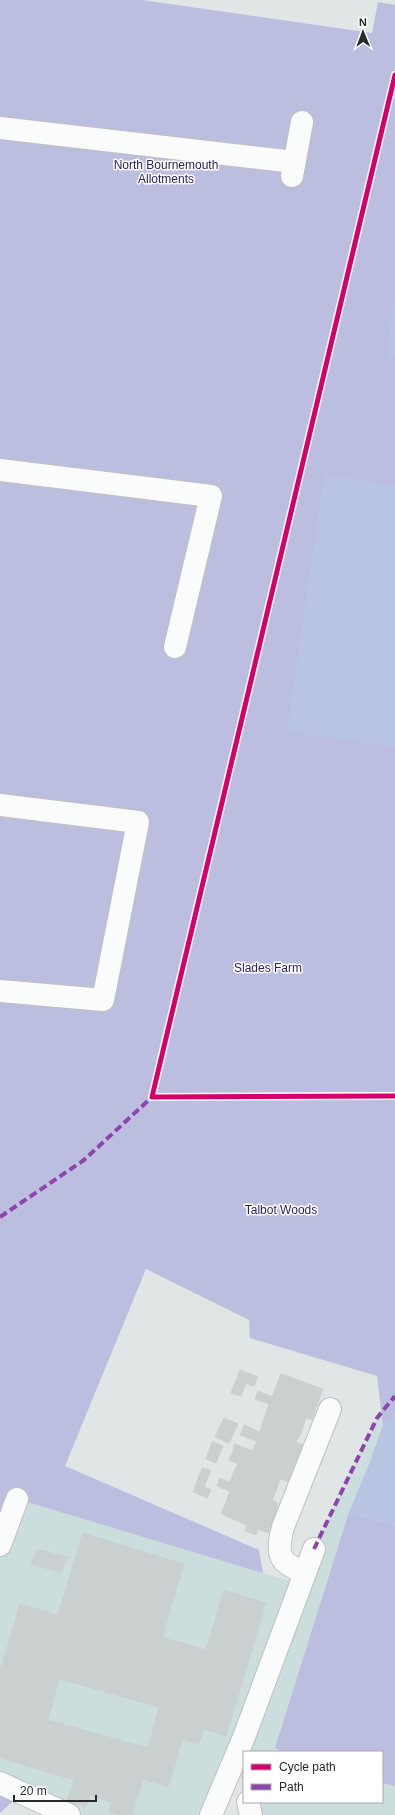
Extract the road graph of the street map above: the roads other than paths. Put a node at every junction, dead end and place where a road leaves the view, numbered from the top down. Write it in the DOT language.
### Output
graph roads {
  1 [pos="302,122"];
  2 [pos="0,128"];
  3 [pos="0,470"];
  4 [pos="175,647"];
  5 [pos="0,805"];
  6 [pos="0,991"];
  7 [pos="330,1409"];
  8 [pos="16,1499"];
  9 [pos="0,1545"];
  10 [pos="314,1548"];
  11 [pos="305,1573"];
  12 [pos="0,1783"];
  13 [pos="248,1803"];
  14 [pos="69,1815"];
  15 [pos="211,1815"];
  16 [pos="251,1815"];
  1 -- 2 [label="lane"];
  3 -- 4 [label="lane"];
  5 -- 6 [label="lane"];
  7 -- 11 [label="lane"];
  8 -- 9 [label="lane"];
  10 -- 11 [label="lane"];
  11 -- 15 [label="lane"];
  12 -- 14 [label="lane"];
  13 -- 16 [label="lane"];
}
